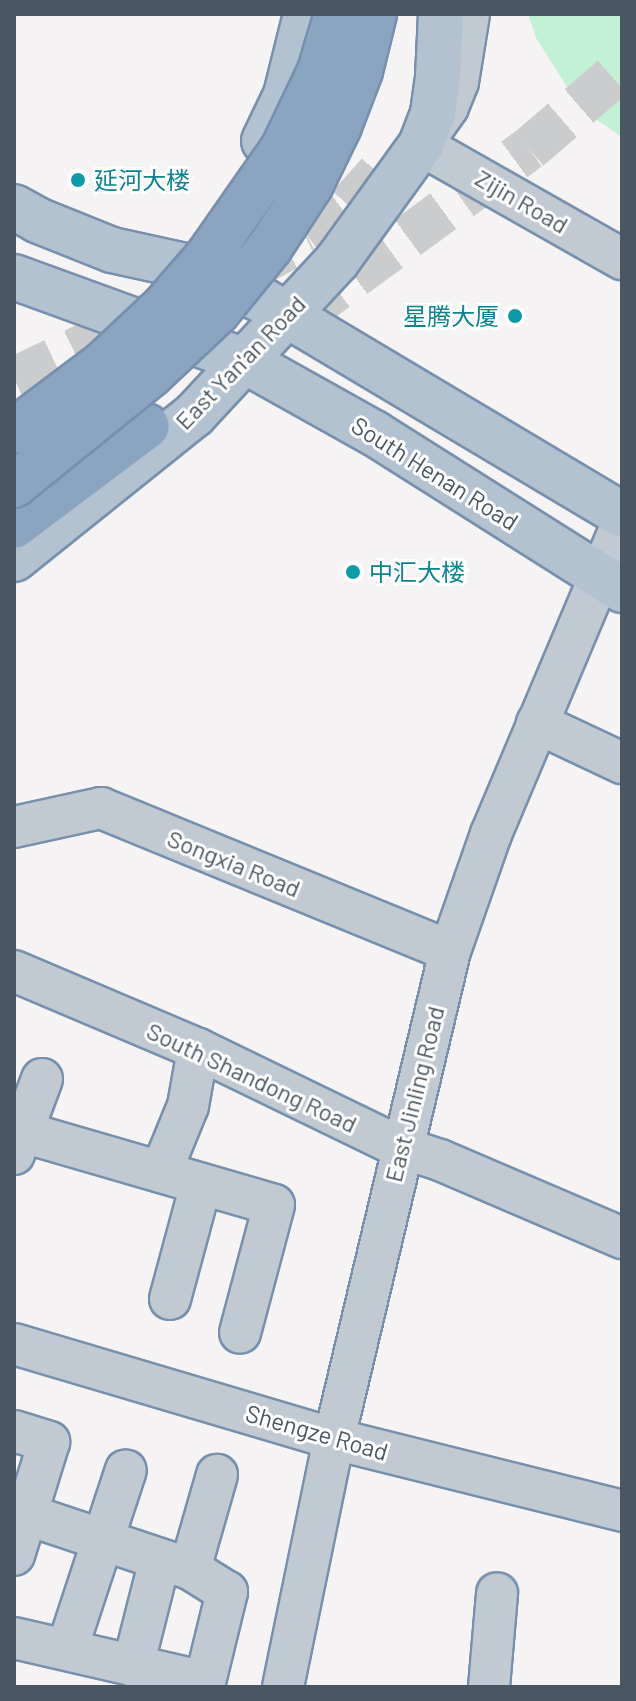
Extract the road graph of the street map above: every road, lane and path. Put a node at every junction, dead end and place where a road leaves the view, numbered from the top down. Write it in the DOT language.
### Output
graph roads {
  1 [pos="306,14"];
  2 [pos="337,14"];
  3 [pos="347,14"];
  4 [pos="374,14"];
  5 [pos="441,14"];
  6 [pos="469,14"];
  7 [pos="421,145"];
  8 [pos="14,207"];
  9 [pos="622,259"];
  10 [pos="180,265"];
  11 [pos="14,277"];
  12 [pos="61,294"];
  13 [pos="275,307"];
  14 [pos="14,313"];
  15 [pos="183,336"];
  16 [pos="245,361"];
  17 [pos="14,423"];
  18 [pos="147,426"];
  19 [pos="14,431"];
  20 [pos="14,485"];
  21 [pos="622,515"];
  22 [pos="622,524"];
  23 [pos="14,526"];
  24 [pos="14,559"];
  25 [pos="612,584"];
  26 [pos="537,723"];
  27 [pos="622,763"];
  28 [pos="14,827"];
  29 [pos="450,951"];
  30 [pos="14,971"];
  31 [pos="198,1049"];
  32 [pos="42,1079"];
  33 [pos="18,1143"];
  34 [pos="400,1147"];
  35 [pos="161,1172"];
  36 [pos="201,1184"];
  37 [pos="622,1238"];
  38 [pos="170,1299"];
  39 [pos="240,1333"];
  40 [pos="14,1344"];
  41 [pos="14,1431"];
  42 [pos="334,1439"];
  43 [pos="126,1470"];
  44 [pos="217,1475"];
  45 [pos="622,1511"];
  46 [pos="25,1514"];
  47 [pos="102,1538"];
  48 [pos="14,1555"];
  49 [pos="175,1564"];
  50 [pos="497,1593"];
  51 [pos="14,1638"];
  52 [pos="67,1649"];
  53 [pos="133,1666"];
  54 [pos="283,1687"];
  55 [pos="489,1687"];
  1 -- 10 [label="main road"];
  2 -- 19 [label="highway, bridge"];
  3 -- 10 [label="main road"];
  4 -- 20 [label="highway, bridge"];
  5 -- 7 [label="main road, East Yan'an Road"];
  6 -- 7 [label="street"];
  7 -- 9 [label="street, Zijin Road"];
  7 -- 13 [label="main road, East Yan'an Road"];
  8 -- 10 [label="main road"];
  10 -- 12 [label="main road"];
  10 -- 13 [label="main road"];
  11 -- 12 [label="main road, South Henan Road"];
  12 -- 14 [label="main road"];
  12 -- 15 [label="main road, South Henan Road"];
  13 -- 15 [label="main road, East Yan'an Road"];
  13 -- 16 [label="main road, East Yan'an Road"];
  13 -- 21 [label="main road"];
  15 -- 16 [label="main road, South Henan Road"];
  15 -- 17 [label="main road, East Yan'an Road"];
  16 -- 24 [label="main road, East Yan'an Road"];
  16 -- 25 [label="main road, South Henan Road"];
  18 -- 23 [label="highway"];
  22 -- 25 [label="street, East Jinling Road"];
  25 -- 26 [label="street, East Jinling Road"];
  26 -- 27 [label="street"];
  26 -- 29 [label="street, East Jinling Road"];
  28 -- 29 [label="street, Songxia Road"];
  29 -- 34 [label="street, East Jinling Road"];
  30 -- 31 [label="street, South Shandong Road"];
  31 -- 34 [label="street, South Shandong Road"];
  31 -- 35 [label="street"];
  32 -- 33 [label="street"];
  33 -- 35 [label="street"];
  34 -- 37 [label="street, South Shandong Road"];
  34 -- 42 [label="street, East Jinling Road"];
  35 -- 36 [label="street"];
  36 -- 38 [label="street"];
  36 -- 39 [label="street"];
  40 -- 42 [label="street, Shengze Road"];
  41 -- 46 [label="street"];
  42 -- 45 [label="street, Shengze Road"];
  42 -- 54 [label="street, East Jinling Road"];
  43 -- 47 [label="street"];
  44 -- 49 [label="street"];
  46 -- 47 [label="street"];
  46 -- 48 [label="street"];
  47 -- 49 [label="street"];
  47 -- 52 [label="street"];
  49 -- 53 [label="street"];
  49 -- 53 [label="street"];
  50 -- 55 [label="street"];
  51 -- 52 [label="street"];
  52 -- 53 [label="street"];
}
